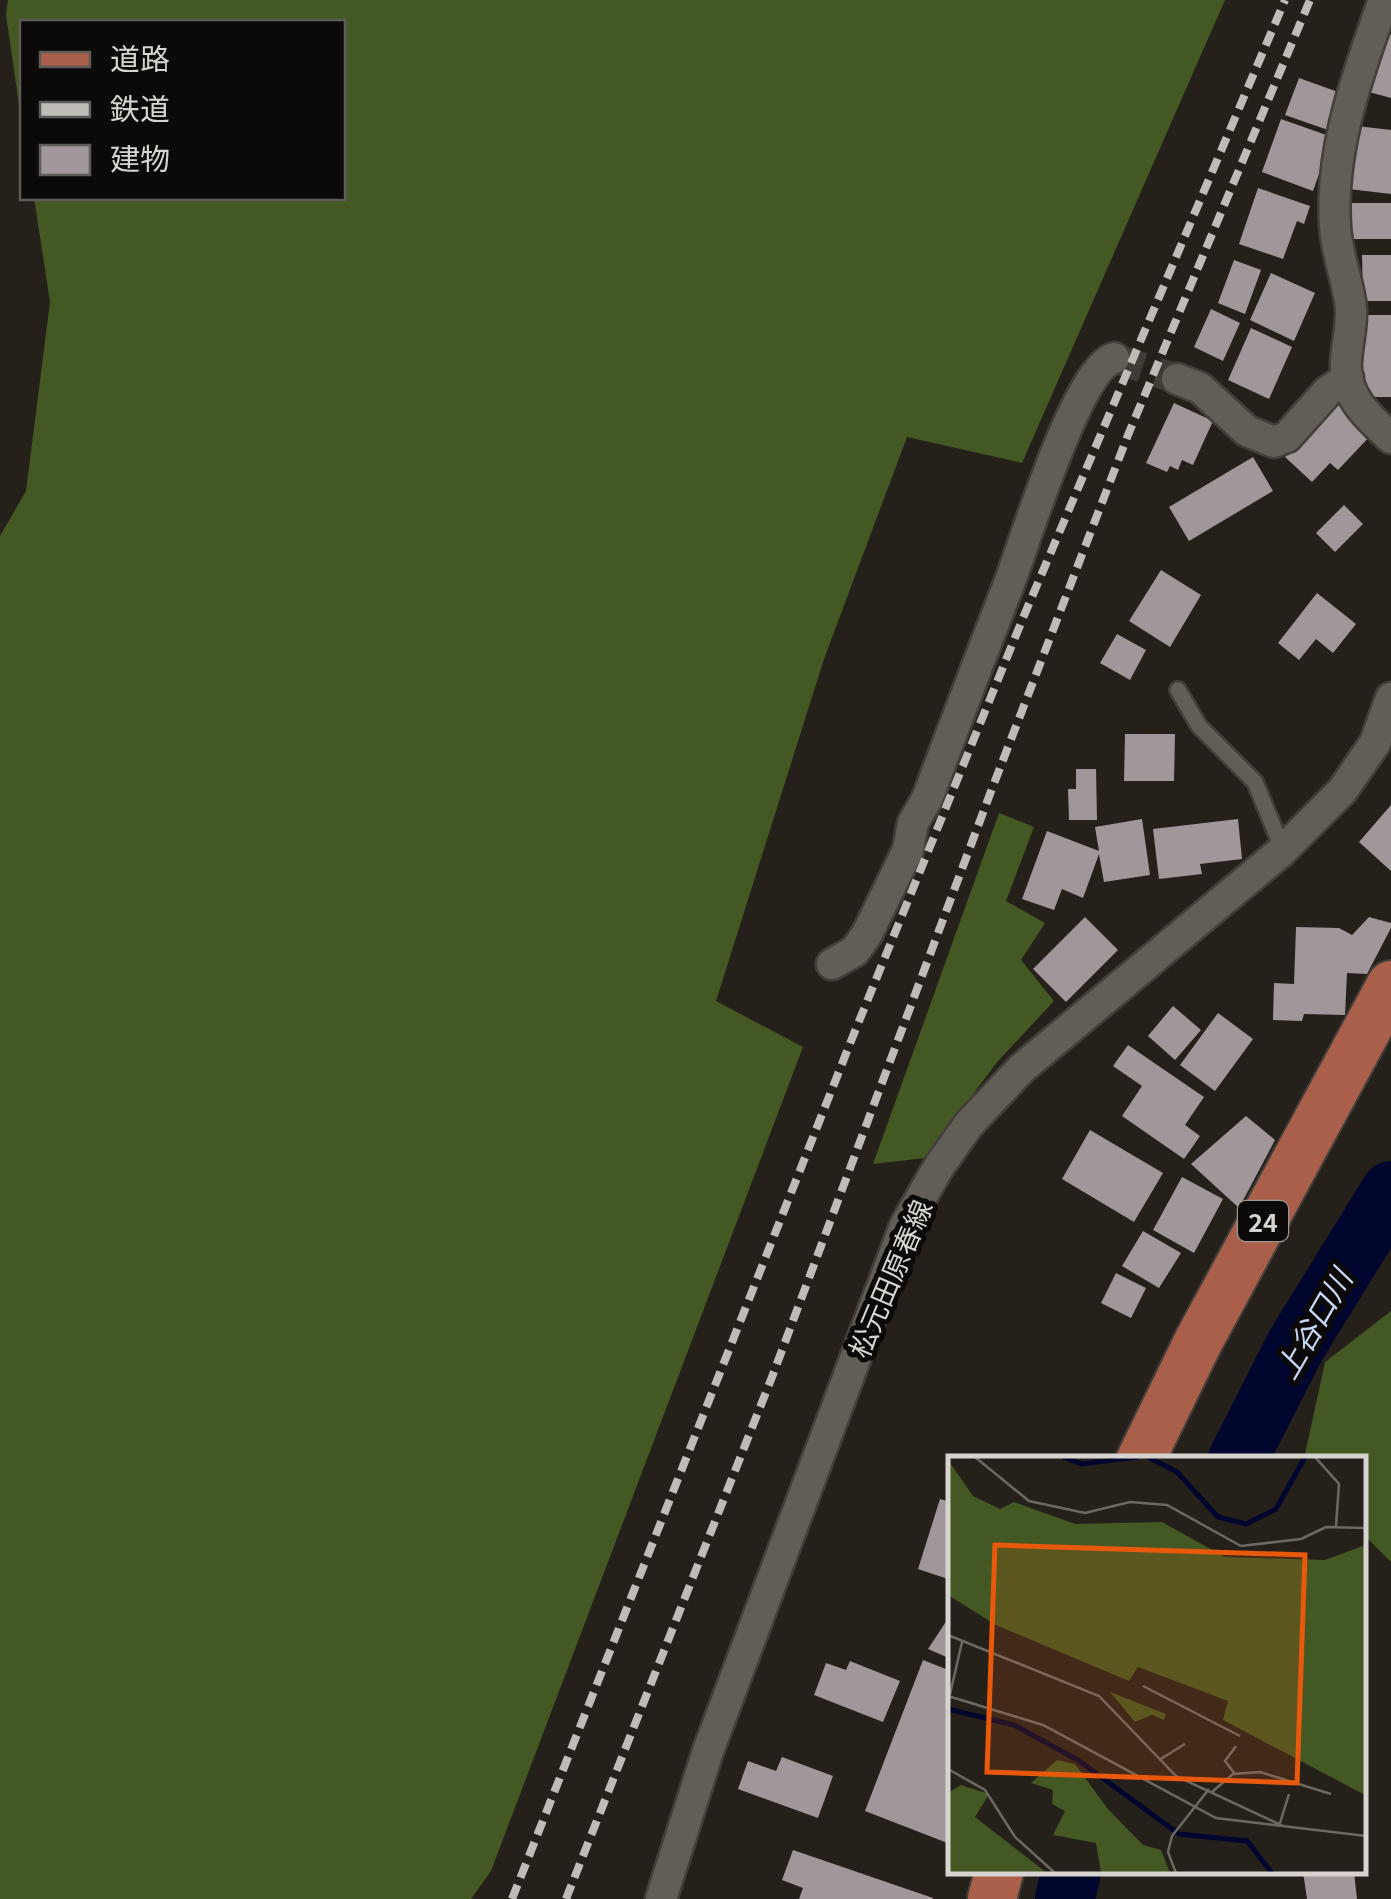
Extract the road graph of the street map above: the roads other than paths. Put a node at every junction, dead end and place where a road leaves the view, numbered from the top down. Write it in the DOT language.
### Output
graph roads {
  1 [pos="1384,0"];
  2 [pos="1114,358"];
  3 [pos="1348,378"];
  4 [pos="1178,379"];
  5 [pos="1391,438"];
  6 [pos="1178,690"];
  7 [pos="1391,698"];
  8 [pos="1283,850"];
  9 [pos="832,964"];
  10 [pos="1391,985"];
  11 [pos="1142,1456"];
  12 [pos="998,1874"];
  13 [pos="661,1899"];
  14 [pos="992,1899"];
  1 -- 3 [label="street"];
  2 -- 9 [label="street"];
  3 -- 4 [label="street"];
  3 -- 5 [label="street"];
  6 -- 8 [label="lane"];
  7 -- 8 [label="street, 松元田原春線"];
  8 -- 13 [label="street, 松元田原春線"];
  10 -- 11 [label="main road, 24"];
  12 -- 14 [label="main road"];
}
